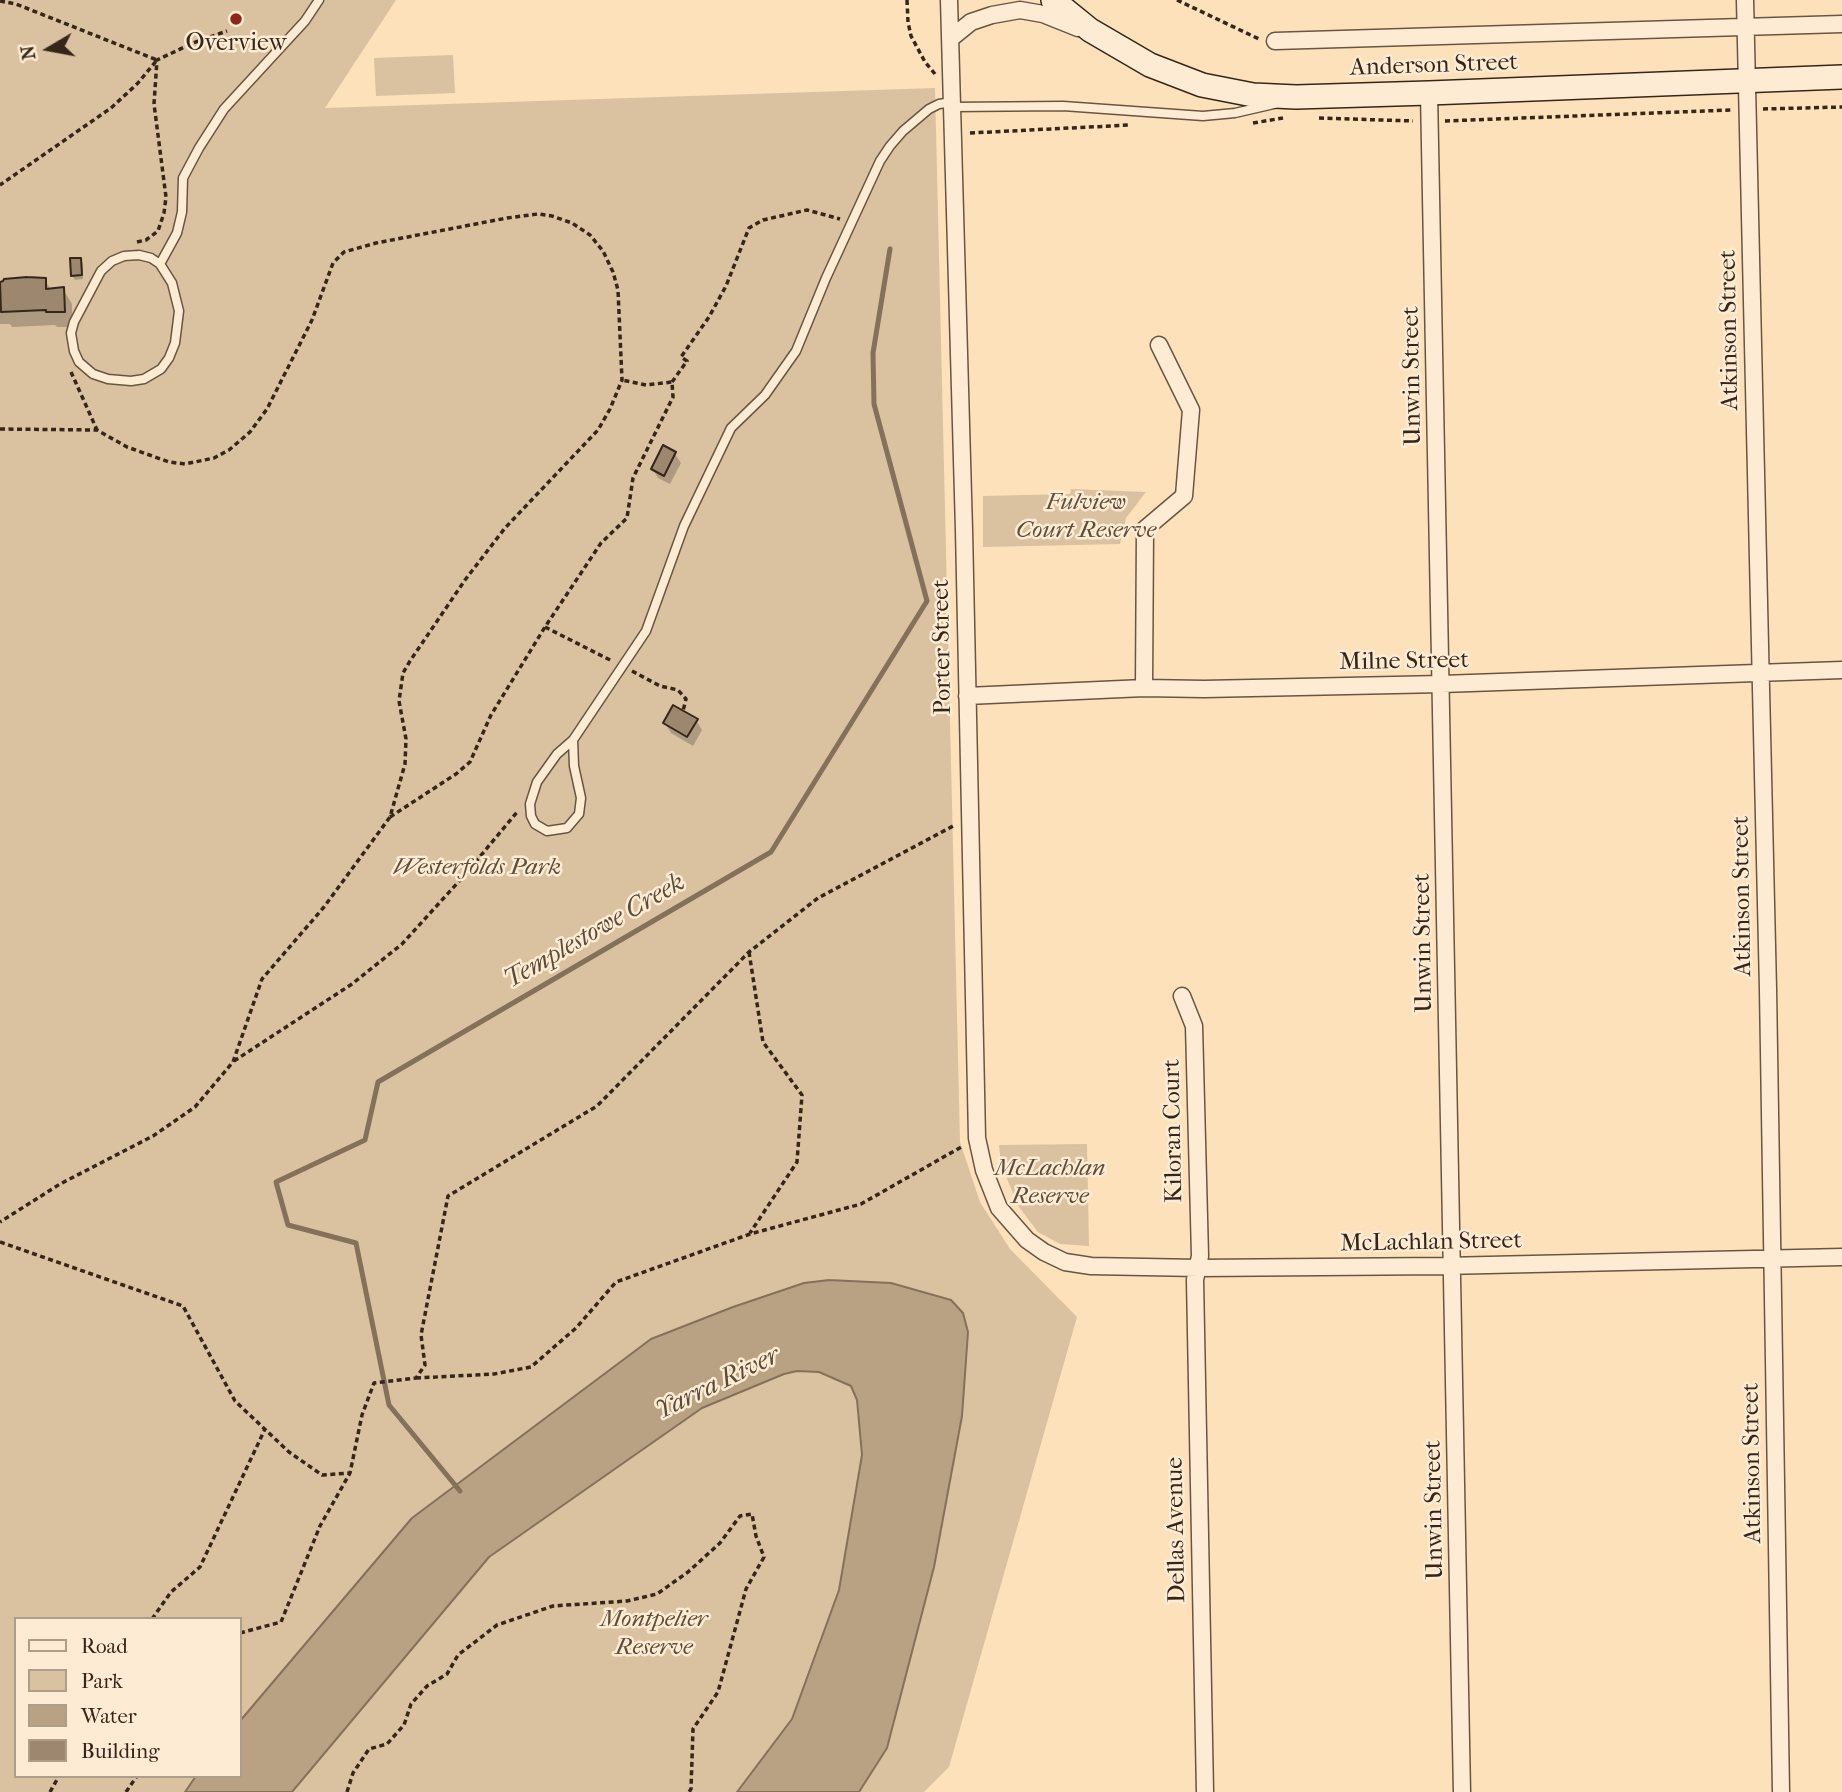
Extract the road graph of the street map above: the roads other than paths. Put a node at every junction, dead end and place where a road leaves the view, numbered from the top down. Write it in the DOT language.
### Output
graph roads {
  1 [pos="319,0"];
  2 [pos="949,0"];
  3 [pos="1053,0"];
  4 [pos="1745,0"];
  5 [pos="1842,24"];
  6 [pos="1746,26"];
  7 [pos="950,39"];
  8 [pos="1102,39"];
  9 [pos="1275,41"];
  10 [pos="1842,77"];
  11 [pos="1747,81"];
  12 [pos="1429,93"];
  13 [pos="1296,97"];
  14 [pos="952,101"];
  15 [pos="160,264"];
  16 [pos="1159,345"];
  17 [pos="1842,670"];
  18 [pos="1761,673"];
  19 [pos="1442,684"];
  20 [pos="1144,688"];
  21 [pos="967,696"];
  22 [pos="573,740"];
  23 [pos="1182,996"];
  24 [pos="1027,1240"];
  25 [pos="1842,1257"];
  26 [pos="1772,1259"];
  27 [pos="1453,1266"];
  28 [pos="1198,1268"];
  29 [pos="1205,1792"];
  30 [pos="1462,1792"];
  31 [pos="1781,1792"];
  1 -- 15 [label="lane"];
  2 -- 7 [label="street, Porter Street"];
  3 -- 8 [label="main road, Anderson Street"];
  4 -- 6 [label="street, Atkinson Street"];
  5 -- 6 [label="street, Anderson Street"];
  6 -- 9 [label="street, Anderson Street"];
  6 -- 11 [label="street, Atkinson Street"];
  7 -- 8 [label="street"];
  7 -- 14 [label="street, Porter Street"];
  8 -- 13 [label="main road, Anderson Street"];
  10 -- 11 [label="main road, Anderson Street"];
  11 -- 12 [label="main road, Anderson Street"];
  11 -- 18 [label="street, Atkinson Street"];
  12 -- 13 [label="main road, Anderson Street"];
  12 -- 19 [label="street, Unwin Street"];
  13 -- 14 [label="lane"];
  14 -- 21 [label="street, Porter Street"];
  14 -- 22 [label="lane"];
  15 -- 15 [label="lane"];
  16 -- 20 [label="street"];
  17 -- 18 [label="street, Milne Street"];
  18 -- 19 [label="street, Milne Street"];
  18 -- 26 [label="street, Atkinson Street"];
  19 -- 20 [label="street, Milne Street"];
  19 -- 27 [label="street, Unwin Street"];
  20 -- 21 [label="street, Milne Street"];
  21 -- 24 [label="street, Porter Street"];
  22 -- 22 [label="lane"];
  23 -- 28 [label="street, Kiloran Court"];
  24 -- 28 [label="street, McLachlan Street"];
  25 -- 26 [label="street, McLachlan Street"];
  26 -- 27 [label="street, McLachlan Street"];
  26 -- 31 [label="street, Atkinson Street"];
  27 -- 28 [label="street, McLachlan Street"];
  27 -- 30 [label="street, Unwin Street"];
  28 -- 29 [label="street, Dellas Avenue"];
}
